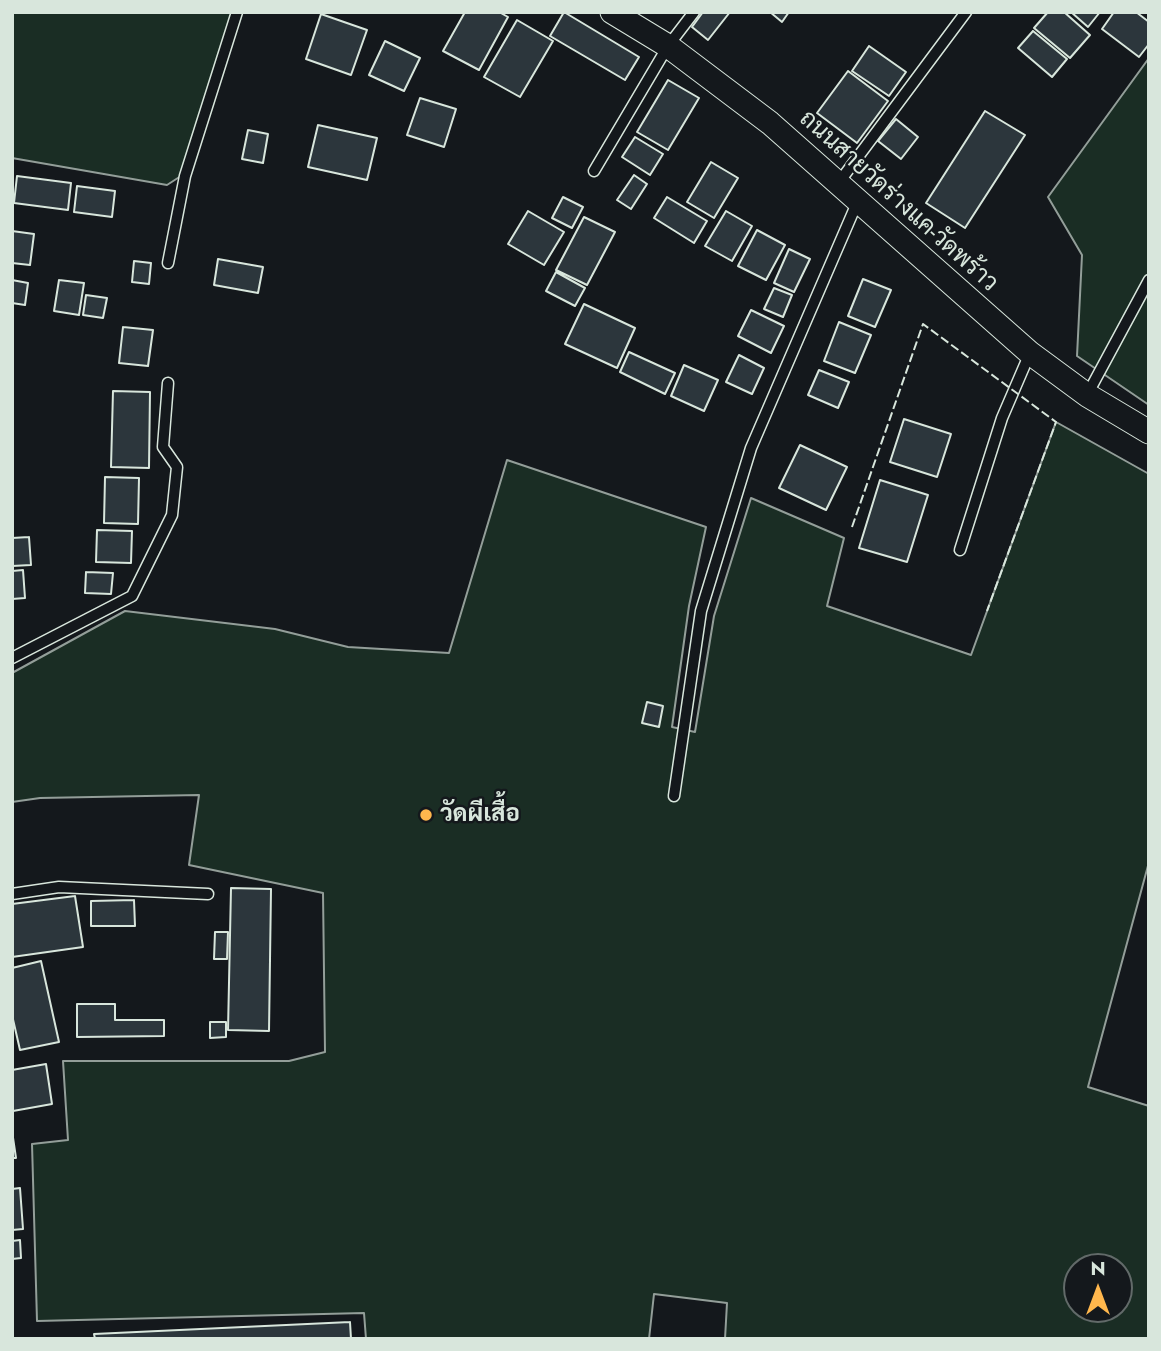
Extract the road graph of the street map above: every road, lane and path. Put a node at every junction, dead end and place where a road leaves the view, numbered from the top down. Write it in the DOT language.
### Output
graph roads {
  1 [pos="237,12"];
  2 [pos="612,12"];
  3 [pos="694,12"];
  4 [pos="966,12"];
  5 [pos="668,46"];
  6 [pos="594,171"];
  7 [pos="837,185"];
  8 [pos="857,203"];
  9 [pos="168,263"];
  10 [pos="1149,280"];
  11 [pos="1030,353"];
  12 [pos="168,383"];
  13 [pos="1087,395"];
  14 [pos="1149,432"];
  15 [pos="960,550"];
  16 [pos="12,658"];
  17 [pos="674,796"];
  18 [pos="12,894"];
  19 [pos="208,894"];
  1 -- 9 [label="lane"];
  2 -- 5 [label="street, ถนนสายวัดร่างแค-วัดพร้าว"];
  3 -- 5 [label="lane"];
  4 -- 7 [label="lane"];
  5 -- 6 [label="lane"];
  5 -- 7 [label="street, ถนนสายวัดร่างแค-วัดพร้าว"];
  7 -- 8 [label="street, ถนนสายวัดร่างแค-วัดพร้าว"];
  8 -- 11 [label="street, ถนนสายวัดร่างแค-วัดพร้าว"];
  8 -- 17 [label="lane"];
  10 -- 13 [label="lane"];
  11 -- 13 [label="street, ถนนสายวัดร่างแค-วัดพร้าว"];
  11 -- 15 [label="lane"];
  12 -- 16 [label="lane"];
  13 -- 14 [label="street, ถนนสายวัดร่างแค-วัดพร้าว"];
  18 -- 19 [label="lane"];
}
